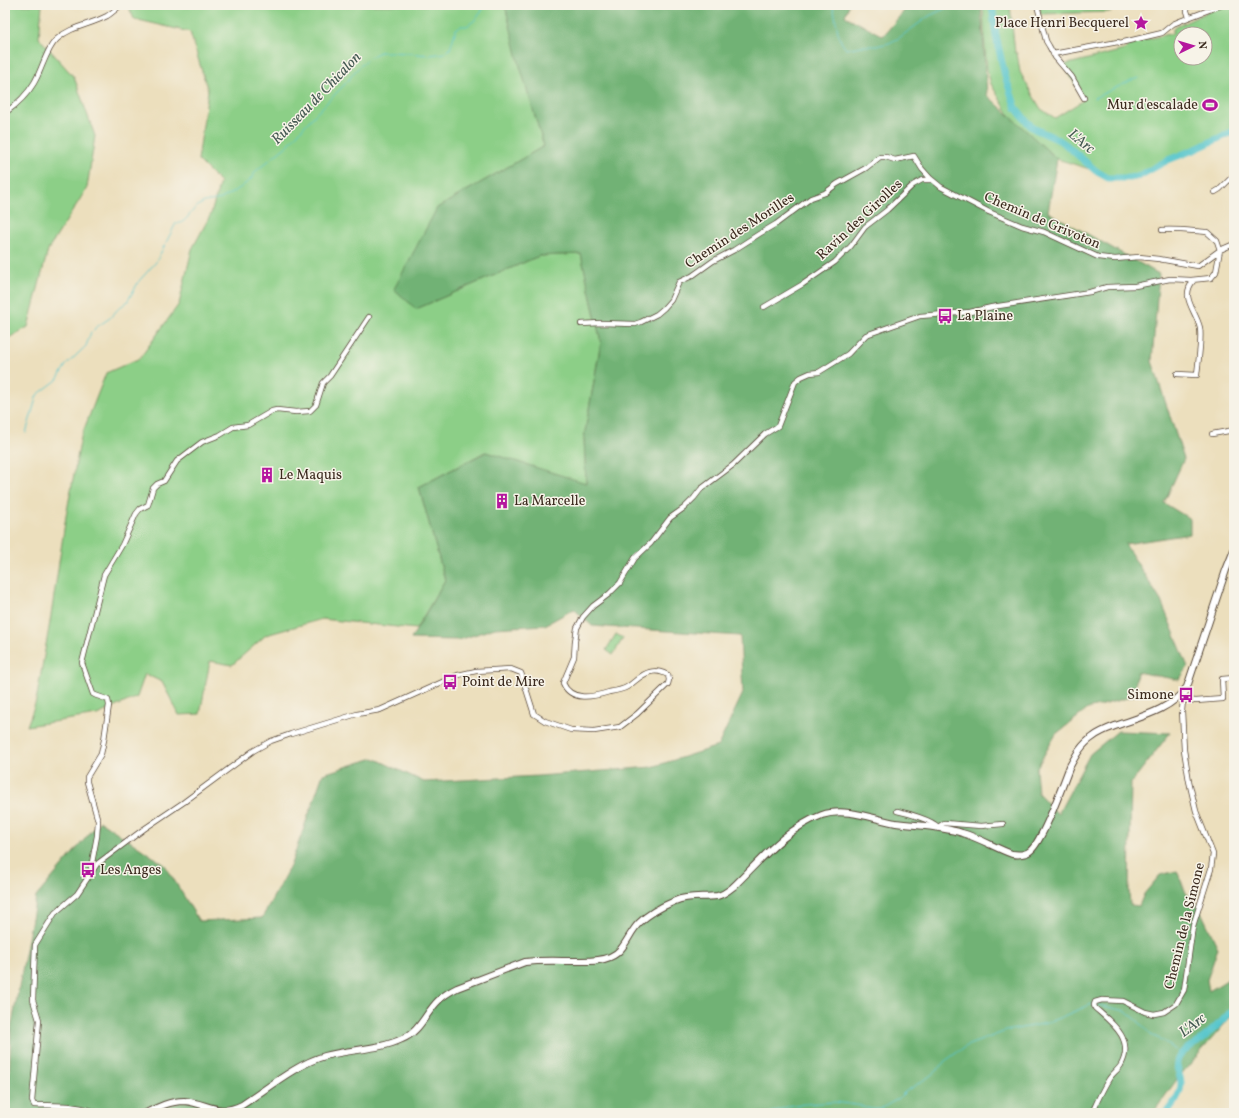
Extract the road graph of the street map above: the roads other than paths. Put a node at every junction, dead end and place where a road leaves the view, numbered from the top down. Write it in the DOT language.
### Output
graph roads {
  1 [pos="121,5"];
  2 [pos="1037,5"];
  3 [pos="1187,5"];
  4 [pos="1206,5"];
  5 [pos="1222,5"];
  6 [pos="1211,9"];
  7 [pos="1189,17"];
  8 [pos="1053,54"];
  9 [pos="1084,98"];
  10 [pos="5,114"];
  11 [pos="916,158"];
  12 [pos="1234,175"];
  13 [pos="932,180"];
  14 [pos="1215,192"];
  15 [pos="1162,230"];
  16 [pos="1234,244"];
  17 [pos="1220,250"];
  18 [pos="1194,280"];
  19 [pos="764,307"];
  20 [pos="369,317"];
  21 [pos="581,324"];
  22 [pos="1177,374"];
  23 [pos="1234,430"];
  24 [pos="1212,434"];
  25 [pos="1234,550"];
  26 [pos="1234,678"];
  27 [pos="1187,687"];
  28 [pos="1183,700"];
  29 [pos="897,811"];
  30 [pos="1003,824"];
  31 [pos="938,827"];
  32 [pos="93,870"];
  33 [pos="98,1113"];
  34 [pos="146,1113"];
  35 [pos="1092,1113"];
  1 -- 10 [label="street"];
  2 -- 8 [label="street"];
  3 -- 7 [label="street"];
  4 -- 6 [label="street"];
  5 -- 6 [label="street"];
  6 -- 7 [label="street"];
  7 -- 8 [label="street"];
  8 -- 9 [label="street"];
  11 -- 13 [label="street, Chemin de Grivoton"];
  11 -- 21 [label="street, Chemin des Morilles"];
  12 -- 14 [label="street"];
  13 -- 17 [label="street, Chemin de Grivoton"];
  13 -- 19 [label="street, Ravin des Girolles"];
  15 -- 17 [label="street"];
  16 -- 17 [label="street, Chemin de Grivoton"];
  17 -- 18 [label="street"];
  18 -- 22 [label="street"];
  18 -- 32 [label="street"];
  20 -- 32 [label="street"];
  23 -- 24 [label="street"];
  25 -- 27 [label="street"];
  26 -- 28 [label="street"];
  27 -- 28 [label="street, Chemin de la Simone"];
  27 -- 31 [label="street"];
  28 -- 35 [label="street, Chemin de la Simone"];
  29 -- 31 [label="street"];
  30 -- 31 [label="street"];
  31 -- 34 [label="street"];
  32 -- 33 [label="street"];
}
